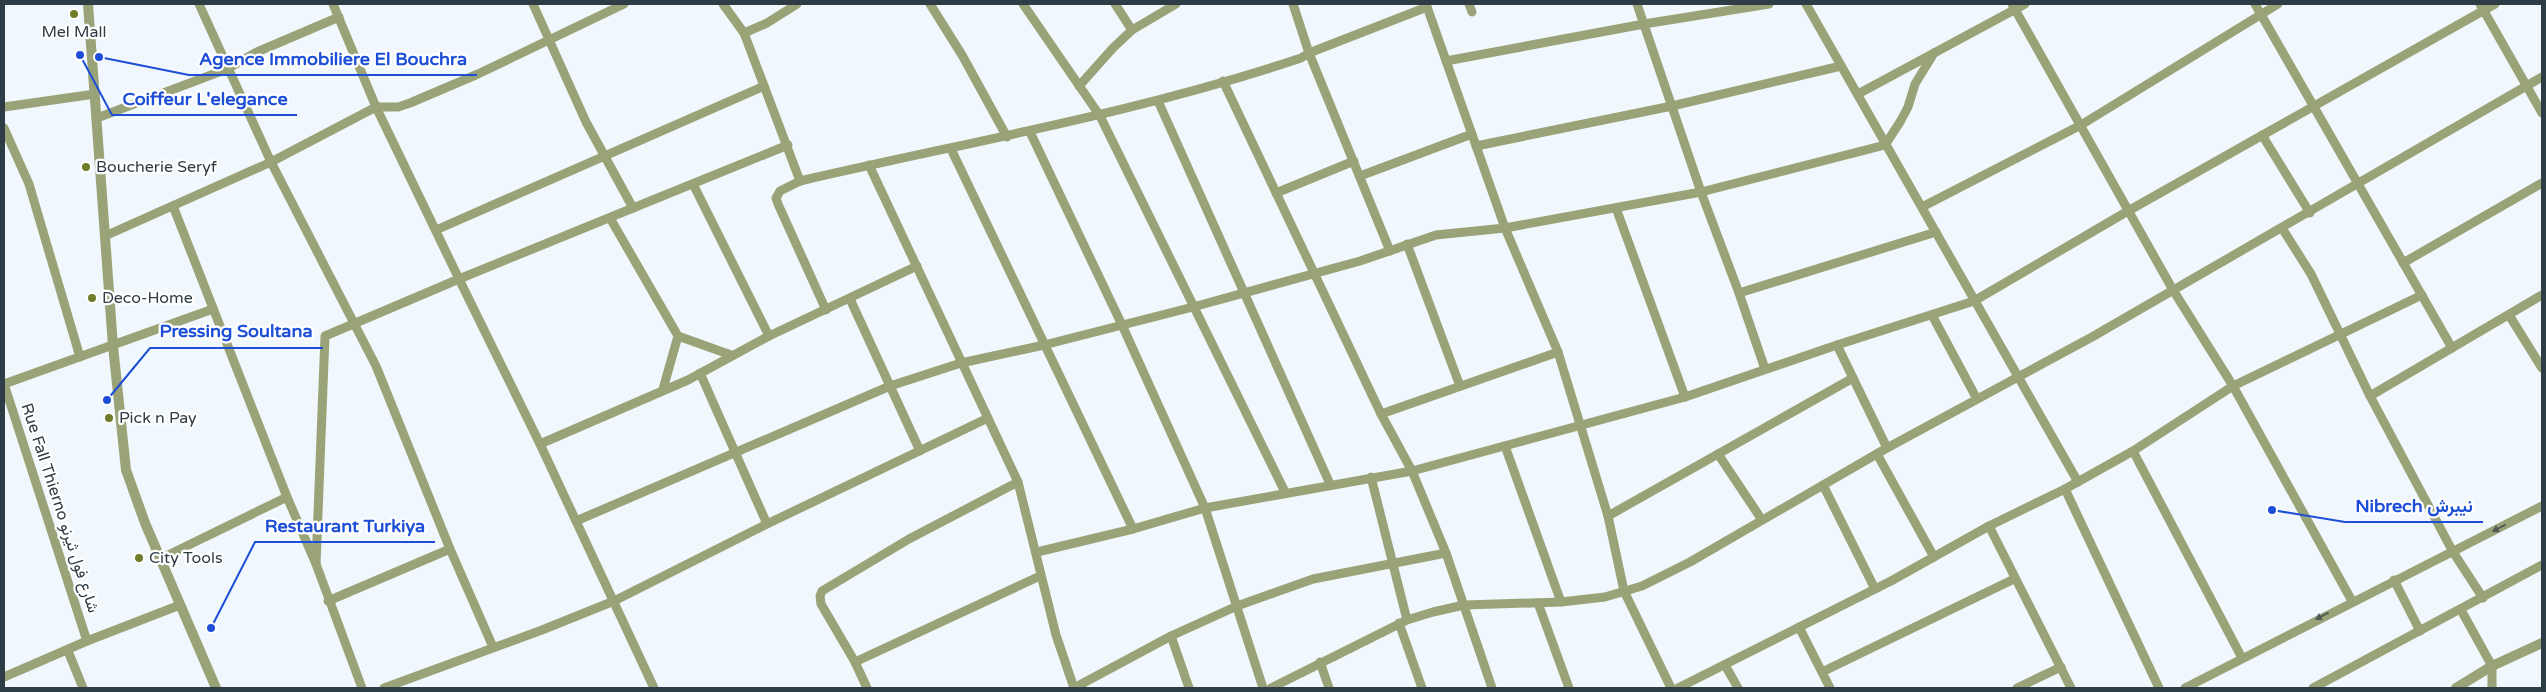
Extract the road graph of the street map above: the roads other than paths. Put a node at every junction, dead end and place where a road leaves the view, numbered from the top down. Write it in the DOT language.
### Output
graph roads {
  1 [pos="88,4"];
  2 [pos="198,4"];
  3 [pos="333,4"];
  4 [pos="533,4"];
  5 [pos="624,4"];
  6 [pos="723,4"];
  7 [pos="797,4"];
  8 [pos="930,4"];
  9 [pos="1022,4"];
  10 [pos="1115,4"];
  11 [pos="1176,4"];
  12 [pos="1293,4"];
  13 [pos="1637,4"];
  14 [pos="1769,4"];
  15 [pos="1806,4"];
  16 [pos="2025,4"];
  17 [pos="2255,4"];
  18 [pos="2278,4"];
  19 [pos="2495,4"];
  20 [pos="1427,5"];
  21 [pos="2013,6"];
  22 [pos="2482,7"];
  23 [pos="2262,14"];
  24 [pos="339,18"];
  25 [pos="1644,24"];
  26 [pos="1132,30"];
  27 [pos="744,33"];
  28 [pos="550,40"];
  29 [pos="1309,53"];
  30 [pos="1934,53"];
  31 [pos="1446,61"];
  32 [pos="1841,66"];
  33 [pos="227,69"];
  34 [pos="2542,77"];
  35 [pos="1223,82"];
  36 [pos="764,86"];
  37 [pos="1079,86"];
  38 [pos="2527,86"];
  39 [pos="95,94"];
  40 [pos="1858,94"];
  41 [pos="1158,101"];
  42 [pos="1672,106"];
  43 [pos="2313,106"];
  44 [pos="4,107"];
  45 [pos="376,107"];
  46 [pos="2542,112"];
  47 [pos="1100,116"];
  48 [pos="97,118"];
  49 [pos="2081,125"];
  50 [pos="4,128"];
  51 [pos="1030,132"];
  52 [pos="1472,134"];
  53 [pos="2262,134"];
  54 [pos="1006,137"];
  55 [pos="788,145"];
  56 [pos="1885,145"];
  57 [pos="1476,146"];
  58 [pos="951,149"];
  59 [pos="605,156"];
  60 [pos="1354,161"];
  61 [pos="271,162"];
  62 [pos="870,165"];
  63 [pos="1360,176"];
  64 [pos="800,182"];
  65 [pos="2358,183"];
  66 [pos="2542,183"];
  67 [pos="693,184"];
  68 [pos="1701,192"];
  69 [pos="1276,194"];
  70 [pos="173,206"];
  71 [pos="1922,207"];
  72 [pos="633,208"];
  73 [pos="1616,208"];
  74 [pos="2128,211"];
  75 [pos="2310,213"];
  76 [pos="610,218"];
  77 [pos="1505,228"];
  78 [pos="2282,228"];
  79 [pos="436,230"];
  80 [pos="1936,232"];
  81 [pos="106,236"];
  82 [pos="1407,244"];
  83 [pos="1390,251"];
  84 [pos="2403,262"];
  85 [pos="917,266"];
  86 [pos="1315,274"];
  87 [pos="459,279"];
  88 [pos="2173,290"];
  89 [pos="1244,293"];
  90 [pos="1739,293"];
  91 [pos="2422,295"];
  92 [pos="2542,295"];
  93 [pos="850,299"];
  94 [pos="1974,301"];
  95 [pos="1193,308"];
  96 [pos="213,309"];
  97 [pos="826,310"];
  98 [pos="1932,315"];
  99 [pos="2509,315"];
  100 [pos="353,322"];
  101 [pos="1122,325"];
  102 [pos="2338,334"];
  103 [pos="678,336"];
  104 [pos="769,336"];
  105 [pos="1837,344"];
  106 [pos="1044,345"];
  107 [pos="113,346"];
  108 [pos="2452,348"];
  109 [pos="1558,352"];
  110 [pos="731,355"];
  111 [pos="80,357"];
  112 [pos="961,363"];
  113 [pos="2542,368"];
  114 [pos="1765,369"];
  115 [pos="700,373"];
  116 [pos="2018,377"];
  117 [pos="1853,378"];
  118 [pos="4,384"];
  119 [pos="890,386"];
  120 [pos="1460,386"];
  121 [pos="2234,386"];
  122 [pos="663,389"];
  123 [pos="2370,396"];
  124 [pos="1686,397"];
  125 [pos="1977,399"];
  126 [pos="1381,414"];
  127 [pos="988,418"];
  128 [pos="1582,426"];
  129 [pos="540,444"];
  130 [pos="1506,446"];
  131 [pos="1887,448"];
  132 [pos="920,451"];
  133 [pos="2133,451"];
  134 [pos="736,452"];
  135 [pos="1718,454"];
  136 [pos="1877,454"];
  137 [pos="1412,471"];
  138 [pos="1371,477"];
  139 [pos="1018,482"];
  140 [pos="2078,482"];
  141 [pos="1330,484"];
  142 [pos="1823,486"];
  143 [pos="2065,489"];
  144 [pos="1285,492"];
  145 [pos="287,497"];
  146 [pos="2542,506"];
  147 [pos="1206,508"];
  148 [pos="1608,516"];
  149 [pos="1762,520"];
  150 [pos="576,521"];
  151 [pos="767,524"];
  152 [pos="1990,526"];
  153 [pos="1133,529"];
  154 [pos="450,549"];
  155 [pos="1037,552"];
  156 [pos="2453,552"];
  157 [pos="1446,553"];
  158 [pos="1934,557"];
  159 [pos="160,558"];
  160 [pos="316,564"];
  161 [pos="1394,565"];
  162 [pos="2542,565"];
  163 [pos="1040,576"];
  164 [pos="2014,579"];
  165 [pos="2394,580"];
  166 [pos="1874,590"];
  167 [pos="1624,591"];
  168 [pos="2482,598"];
  169 [pos="328,601"];
  170 [pos="614,601"];
  171 [pos="2352,601"];
  172 [pos="1538,602"];
  173 [pos="1561,602"];
  174 [pos="180,605"];
  175 [pos="1464,605"];
  176 [pos="1237,606"];
  177 [pos="2461,610"];
  178 [pos="1403,621"];
  179 [pos="1799,627"];
  180 [pos="2420,631"];
  181 [pos="1171,636"];
  182 [pos="87,641"];
  183 [pos="2542,643"];
  184 [pos="493,647"];
  185 [pos="68,651"];
  186 [pos="2242,658"];
  187 [pos="855,662"];
  188 [pos="1320,662"];
  189 [pos="1724,665"];
  190 [pos="2492,666"];
  191 [pos="2060,667"];
  192 [pos="1822,672"];
  193 [pos="4,677"];
  194 [pos="83,688"];
  195 [pos="216,688"];
  196 [pos="362,688"];
  197 [pos="384,688"];
  198 [pos="654,688"];
  199 [pos="868,688"];
  200 [pos="1074,688"];
  201 [pos="1189,688"];
  202 [pos="1263,688"];
  203 [pos="1271,688"];
  204 [pos="1329,688"];
  205 [pos="1422,688"];
  206 [pos="1492,688"];
  207 [pos="1569,688"];
  208 [pos="1671,688"];
  209 [pos="1678,688"];
  210 [pos="1738,688"];
  211 [pos="1830,688"];
  212 [pos="2018,688"];
  213 [pos="2071,688"];
  214 [pos="2159,688"];
  215 [pos="2185,688"];
  216 [pos="2313,688"];
  217 [pos="2456,688"];
  218 [pos="2492,688"];
  1 -- 39 [label="street"];
  2 -- 33 [label="street"];
  3 -- 24 [label="street"];
  4 -- 28 [label="street"];
  5 -- 28 [label="street"];
  6 -- 27 [label="street"];
  7 -- 27 [label="street"];
  8 -- 54 [label="street"];
  9 -- 37 [label="street"];
  10 -- 26 [label="street"];
  11 -- 26 [label="street"];
  12 -- 29 [label="street"];
  13 -- 25 [label="street"];
  14 -- 25 [label="street"];
  15 -- 32 [label="street"];
  16 -- 21 [label="street"];
  17 -- 23 [label="street"];
  18 -- 23 [label="street"];
  19 -- 22 [label="street"];
  20 -- 29 [label="street"];
  20 -- 31 [label="street"];
  21 -- 30 [label="street"];
  21 -- 49 [label="street"];
  22 -- 38 [label="street"];
  22 -- 43 [label="street"];
  23 -- 43 [label="street"];
  23 -- 49 [label="street"];
  24 -- 33 [label="street"];
  24 -- 45 [label="street"];
  25 -- 31 [label="street"];
  25 -- 42 [label="street"];
  26 -- 37 [label="street"];
  27 -- 36 [label="street"];
  28 -- 45 [label="street"];
  28 -- 59 [label="street"];
  29 -- 35 [label="street"];
  29 -- 60 [label="street"];
  30 -- 40 [label="street"];
  30 -- 56 [label="street"];
  31 -- 52 [label="street"];
  32 -- 40 [label="street"];
  32 -- 42 [label="street"];
  33 -- 48 [label="street"];
  33 -- 61 [label="street"];
  34 -- 38 [label="street"];
  35 -- 41 [label="street"];
  35 -- 69 [label="street"];
  36 -- 55 [label="street"];
  36 -- 59 [label="street"];
  37 -- 47 [label="street"];
  38 -- 46 [label="street"];
  38 -- 65 [label="street"];
  39 -- 44 [label="street"];
  39 -- 48 [label="street"];
  40 -- 56 [label="street"];
  41 -- 47 [label="street"];
  41 -- 89 [label="street"];
  42 -- 57 [label="street"];
  42 -- 68 [label="street"];
  43 -- 53 [label="street"];
  43 -- 65 [label="street"];
  45 -- 61 [label="street"];
  45 -- 79 [label="street"];
  47 -- 51 [label="street"];
  47 -- 95 [label="street"];
  48 -- 81 [label="street"];
  49 -- 71 [label="street"];
  49 -- 74 [label="street"];
  50 -- 111 [label="street"];
  51 -- 54 [label="street"];
  51 -- 101 [label="street"];
  52 -- 57 [label="street"];
  52 -- 63 [label="street"];
  53 -- 74 [label="street"];
  53 -- 75 [label="street"];
  54 -- 58 [label="street"];
  55 -- 64 [label="street"];
  55 -- 67 [label="street"];
  56 -- 68 [label="street"];
  56 -- 71 [label="street"];
  57 -- 77 [label="street"];
  58 -- 62 [label="street"];
  58 -- 106 [label="street"];
  59 -- 72 [label="street"];
  59 -- 79 [label="street"];
  60 -- 63 [label="street"];
  60 -- 69 [label="street"];
  61 -- 70 [label="street"];
  61 -- 100 [label="street"];
  62 -- 64 [label="street"];
  62 -- 85 [label="street"];
  63 -- 83 [label="street"];
  64 -- 97 [label="street"];
  65 -- 75 [label="street"];
  65 -- 84 [label="street"];
  66 -- 84 [label="street"];
  67 -- 72 [label="street"];
  67 -- 104 [label="street"];
  68 -- 73 [label="street"];
  68 -- 90 [label="street"];
  69 -- 86 [label="street"];
  70 -- 81 [label="street"];
  70 -- 96 [label="street"];
  71 -- 80 [label="street"];
  72 -- 76 [label="street"];
  73 -- 77 [label="street"];
  73 -- 124 [label="street"];
  74 -- 88 [label="street"];
  74 -- 94 [label="street"];
  75 -- 78 [label="street"];
  76 -- 87 [label="street"];
  76 -- 103 [label="street"];
  77 -- 82 [label="street"];
  77 -- 109 [label="street"];
  78 -- 88 [label="street"];
  78 -- 102 [label="street"];
  79 -- 87 [label="street"];
  80 -- 90 [label="street"];
  80 -- 94 [label="street"];
  81 -- 107 [label="street"];
  82 -- 83 [label="street"];
  82 -- 120 [label="street"];
  83 -- 86 [label="street"];
  84 -- 91 [label="street"];
  85 -- 93 [label="street"];
  85 -- 112 [label="street"];
  86 -- 89 [label="street"];
  86 -- 126 [label="street"];
  87 -- 100 [label="street"];
  87 -- 129 [label="street"];
  88 -- 116 [label="street"];
  88 -- 121 [label="street"];
  89 -- 95 [label="street"];
  89 -- 141 [label="street"];
  90 -- 114 [label="street"];
  91 -- 102 [label="street"];
  91 -- 108 [label="street"];
  92 -- 99 [label="street"];
  93 -- 97 [label="street"];
  93 -- 119 [label="street"];
  94 -- 98 [label="street"];
  94 -- 116 [label="street"];
  95 -- 101 [label="street"];
  95 -- 144 [label="street"];
  96 -- 107 [label="street"];
  96 -- 145 [label="street"];
  97 -- 104 [label="street"];
  98 -- 105 [label="street"];
  98 -- 125 [label="street"];
  99 -- 108 [label="street"];
  99 -- 113 [label="street"];
  100 -- 154 [label="street"];
  100 -- 160 [label="street"];
  101 -- 106 [label="street"];
  101 -- 147 [label="street"];
  102 -- 121 [label="street"];
  102 -- 123 [label="street"];
  103 -- 110 [label="street"];
  103 -- 122 [label="street"];
  104 -- 110 [label="street"];
  105 -- 114 [label="street"];
  105 -- 117 [label="street"];
  106 -- 112 [label="street"];
  106 -- 153 [label="street"];
  107 -- 111 [label="street"];
  107 -- 159 [label="street"];
  108 -- 123 [label="street"];
  109 -- 120 [label="street"];
  109 -- 128 [label="street"];
  110 -- 115 [label="street"];
  111 -- 118 [label="street"];
  112 -- 119 [label="street"];
  112 -- 127 [label="street"];
  114 -- 124 [label="street"];
  115 -- 122 [label="street"];
  115 -- 134 [label="street"];
  116 -- 125 [label="street"];
  116 -- 140 [label="street"];
  117 -- 131 [label="street"];
  117 -- 135 [label="street"];
  118 -- 182 [label="street, Rue Fall Thierno شارع فول ثيرنو"];
  119 -- 132 [label="street"];
  119 -- 134 [label="street"];
  120 -- 126 [label="street"];
  121 -- 133 [label="street"];
  121 -- 171 [label="street"];
  122 -- 129 [label="street"];
  123 -- 156 [label="street"];
  124 -- 128 [label="street"];
  125 -- 131 [label="street"];
  126 -- 137 [label="street"];
  127 -- 132 [label="street"];
  127 -- 139 [label="street"];
  128 -- 130 [label="street"];
  128 -- 148 [label="street"];
  129 -- 150 [label="street"];
  130 -- 137 [label="street"];
  130 -- 173 [label="street"];
  131 -- 136 [label="street"];
  132 -- 151 [label="street"];
  133 -- 140 [label="street"];
  133 -- 186 [label="street"];
  134 -- 150 [label="street"];
  134 -- 151 [label="street"];
  135 -- 148 [label="street"];
  135 -- 149 [label="street"];
  136 -- 142 [label="street"];
  136 -- 158 [label="street"];
  137 -- 138 [label="street"];
  137 -- 157 [label="street"];
  138 -- 141 [label="street"];
  138 -- 161 [label="street"];
  139 -- 155 [label="street"];
  139 -- 187 [label="street"];
  140 -- 143 [label="street"];
  141 -- 144 [label="street"];
  142 -- 149 [label="street"];
  142 -- 166 [label="street"];
  143 -- 152 [label="street"];
  143 -- 214 [label="street"];
  144 -- 147 [label="street"];
  145 -- 159 [label="street"];
  145 -- 160 [label="street"];
  146 -- 156 [label="street, one-way"];
  147 -- 153 [label="street"];
  147 -- 176 [label="street"];
  148 -- 167 [label="street"];
  149 -- 167 [label="street"];
  150 -- 170 [label="street"];
  151 -- 170 [label="street"];
  152 -- 158 [label="street"];
  152 -- 164 [label="street"];
  153 -- 155 [label="street"];
  154 -- 169 [label="street"];
  154 -- 184 [label="street"];
  155 -- 163 [label="street"];
  156 -- 165 [label="street"];
  156 -- 168 [label="street"];
  157 -- 161 [label="street"];
  157 -- 175 [label="street"];
  158 -- 166 [label="street"];
  159 -- 174 [label="street"];
  160 -- 169 [label="street"];
  161 -- 176 [label="street"];
  161 -- 178 [label="street"];
  162 -- 168 [label="street"];
  163 -- 187 [label="street"];
  163 -- 200 [label="street"];
  164 -- 191 [label="street"];
  164 -- 192 [label="street"];
  165 -- 171 [label="street"];
  165 -- 180 [label="street"];
  166 -- 179 [label="street"];
  167 -- 173 [label="street"];
  167 -- 208 [label="street"];
  168 -- 177 [label="street"];
  169 -- 196 [label="street"];
  170 -- 184 [label="street"];
  170 -- 198 [label="street"];
  171 -- 186 [label="street, one-way"];
  172 -- 173 [label="street"];
  172 -- 175 [label="street"];
  172 -- 207 [label="street"];
  174 -- 182 [label="street"];
  174 -- 195 [label="street"];
  175 -- 178 [label="street"];
  175 -- 206 [label="street"];
  176 -- 181 [label="street"];
  176 -- 202 [label="street"];
  177 -- 180 [label="street"];
  177 -- 190 [label="street"];
  178 -- 188 [label="street"];
  178 -- 205 [label="street"];
  179 -- 189 [label="street"];
  179 -- 192 [label="street"];
  180 -- 216 [label="street"];
  181 -- 200 [label="street"];
  181 -- 201 [label="street"];
  182 -- 185 [label="street"];
  183 -- 190 [label="street"];
  184 -- 197 [label="street"];
  185 -- 193 [label="street"];
  185 -- 194 [label="street"];
  186 -- 215 [label="street"];
  187 -- 199 [label="street"];
  188 -- 203 [label="street"];
  188 -- 204 [label="street"];
  189 -- 209 [label="street"];
  189 -- 210 [label="street"];
  190 -- 217 [label="street"];
  190 -- 218 [label="street"];
  191 -- 212 [label="street"];
  191 -- 213 [label="street"];
  192 -- 211 [label="street"];
}
